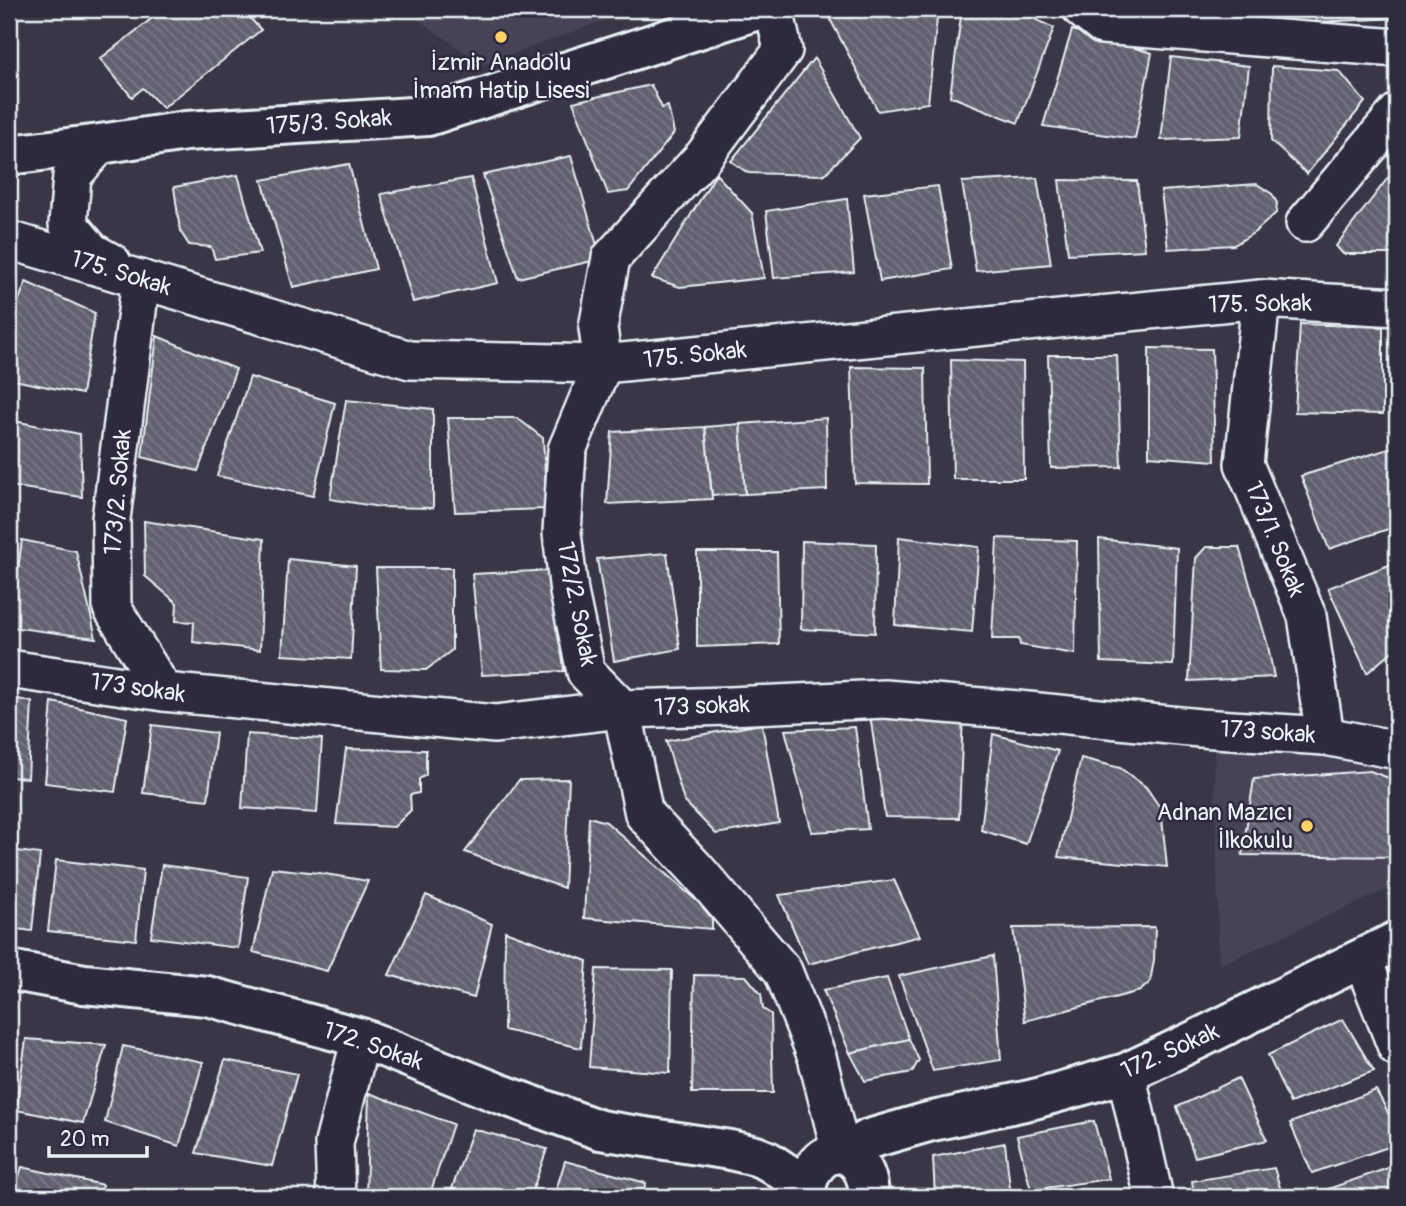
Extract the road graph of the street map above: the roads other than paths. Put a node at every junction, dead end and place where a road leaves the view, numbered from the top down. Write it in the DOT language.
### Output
graph roads {
  1 [pos="761,9"];
  2 [pos="774,9"];
  3 [pos="1082,9"];
  4 [pos="1397,48"];
  5 [pos="1397,113"];
  6 [pos="100,144"];
  7 [pos="9,155"];
  8 [pos="1305,223"];
  9 [pos="9,240"];
  10 [pos="141,279"];
  11 [pos="1261,299"];
  12 [pos="1397,307"];
  13 [pos="603,364"];
  14 [pos="9,669"];
  15 [pos="164,692"];
  16 [pos="622,709"];
  17 [pos="1325,736"];
  18 [pos="1397,750"];
  19 [pos="1397,941"];
  20 [pos="1362,958"];
  21 [pos="9,970"];
  22 [pos="361,1038"];
  23 [pos="1397,1048"];
  24 [pos="1126,1073"];
  25 [pos="929,1122"];
  26 [pos="730,1150"];
  27 [pos="838,1153"];
  28 [pos="869,1191"];
  29 [pos="806,1196"];
  30 [pos="336,1197"];
  31 [pos="1154,1197"];
  1 -- 6 [label="main road, 175/3. Sokak"];
  2 -- 13 [label="street"];
  3 -- 4 [label="street"];
  5 -- 8 [label="street"];
  6 -- 7 [label="main road, 175/3. Sokak"];
  6 -- 10 [label="street"];
  9 -- 10 [label="street, 175. Sokak"];
  10 -- 13 [label="street, 175. Sokak"];
  10 -- 15 [label="street, 173/2. Sokak"];
  11 -- 12 [label="street, 175. Sokak"];
  11 -- 13 [label="street, 175. Sokak"];
  11 -- 17 [label="street, 173/1. Sokak"];
  13 -- 16 [label="street, 172/2. Sokak"];
  14 -- 15 [label="street, 173 sokak"];
  15 -- 16 [label="street, 173 sokak"];
  16 -- 17 [label="street, 173 sokak"];
  16 -- 27 [label="street"];
  17 -- 18 [label="street, 173 sokak"];
  19 -- 20 [label="main road, 172. Sokak"];
  20 -- 23 [label="street"];
  20 -- 24 [label="main road, 172. Sokak"];
  21 -- 22 [label="main road, 172. Sokak"];
  22 -- 26 [label="main road, 172. Sokak"];
  22 -- 30 [label="street"];
  24 -- 25 [label="main road, 172. Sokak"];
  24 -- 31 [label="street"];
  25 -- 27 [label="main road, 172. Sokak"];
  25 -- 28 [label="main road, 172. Sokak"];
  26 -- 27 [label="main road, 172. Sokak"];
  26 -- 29 [label="main road, 172. Sokak"];
  27 -- 28 [label="main road"];
  27 -- 29 [label="main road"];
}
